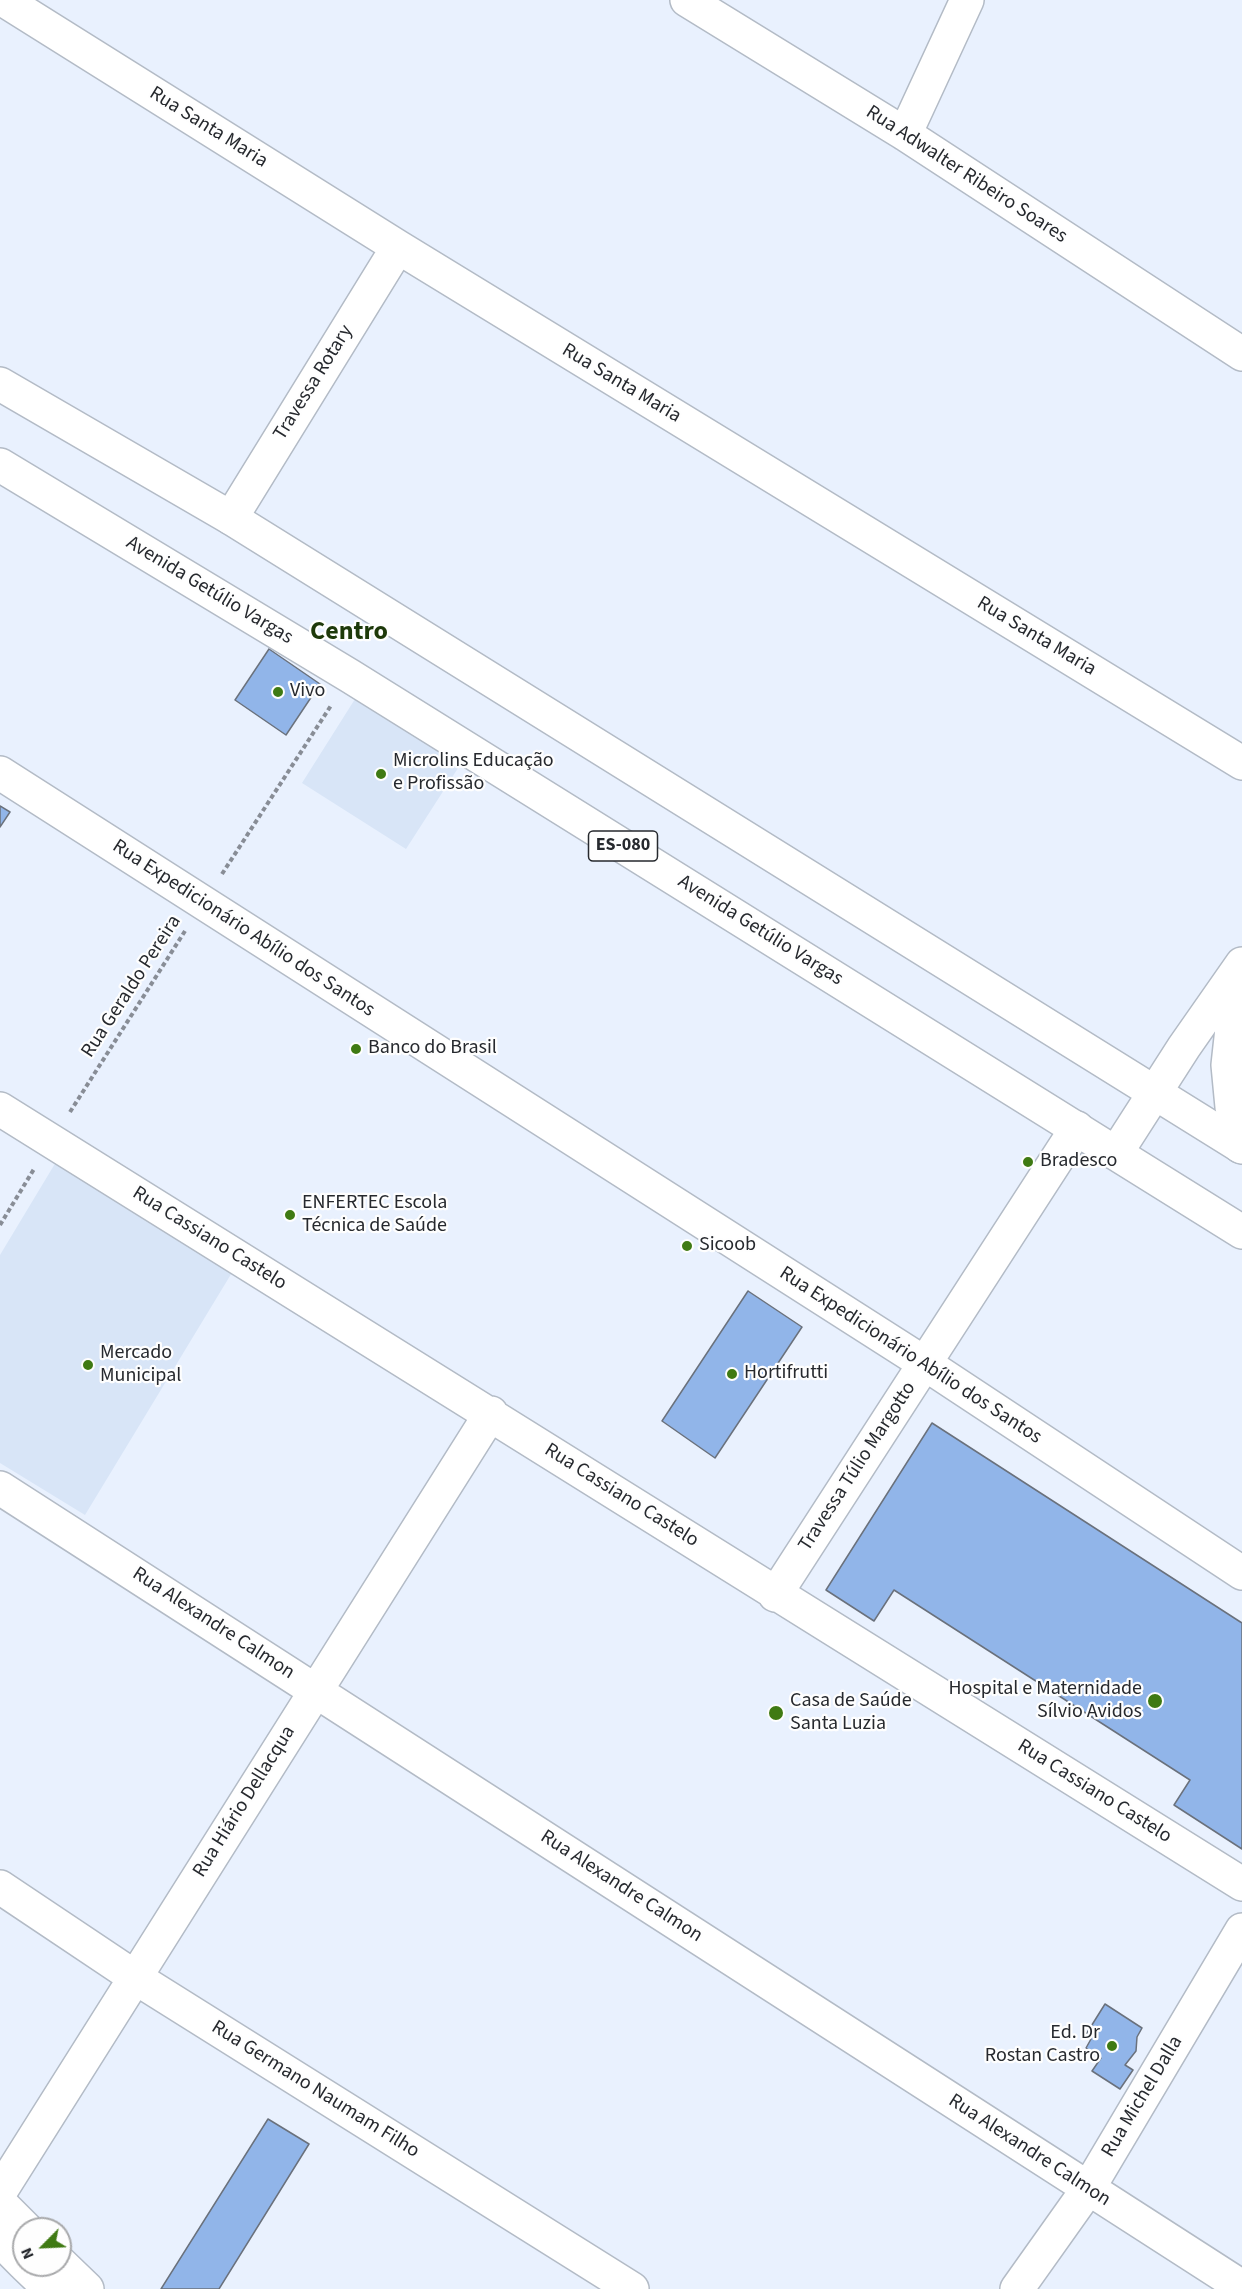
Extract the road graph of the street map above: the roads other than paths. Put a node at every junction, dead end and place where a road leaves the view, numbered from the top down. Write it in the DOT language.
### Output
graph roads {
  1 [pos="4,0"];
  2 [pos="687,0"];
  3 [pos="967,0"];
  4 [pos="905,134"];
  5 [pos="398,247"];
  6 [pos="1242,354"];
  7 [pos="0,384"];
  8 [pos="0,465"];
  9 [pos="231,518"];
  10 [pos="1242,763"];
  11 [pos="0,773"];
  12 [pos="1240,968"];
  13 [pos="1154,1093"];
  14 [pos="0,1109"];
  15 [pos="1077,1128"];
  16 [pos="1241,1147"];
  17 [pos="1116,1153"];
  18 [pos="1242,1232"];
  19 [pos="924,1363"];
  20 [pos="490,1413"];
  21 [pos="0,1488"];
  22 [pos="1242,1573"];
  23 [pos="776,1594"];
  24 [pos="315,1689"];
  25 [pos="1242,1884"];
  26 [pos="0,1887"];
  27 [pos="1242,1930"];
  28 [pos="136,1978"];
  29 [pos="1088,2189"];
  30 [pos="0,2192"];
  31 [pos="0,2203"];
  32 [pos="14,2217"];
  33 [pos="0,2240"];
  34 [pos="12,2252"];
  35 [pos="72,2275"];
  36 [pos="38,2277"];
  37 [pos="1242,2287"];
  38 [pos="50,2289"];
  39 [pos="87,2289"];
  40 [pos="632,2289"];
  41 [pos="1017,2289"];
  1 -- 5 [label="street, Rua Santa Maria"];
  2 -- 4 [label="street, Rua Adwalter Ribeiro Soares"];
  3 -- 4 [label="street"];
  4 -- 6 [label="street, Rua Adwalter Ribeiro Soares"];
  5 -- 9 [label="street, Travessa Rotary"];
  5 -- 10 [label="street, Rua Santa Maria"];
  7 -- 9 [label="street"];
  8 -- 15 [label="street, Avenida Getúlio Vargas / ES-080"];
  9 -- 13 [label="street"];
  11 -- 19 [label="street, Rua Expedicionário Abílio dos Santos"];
  12 -- 13 [label="street"];
  12 -- 16 [label="street"];
  13 -- 16 [label="street"];
  13 -- 17 [label="street"];
  14 -- 20 [label="street, Rua Cassiano Castelo"];
  15 -- 17 [label="street, Avenida Getúlio Vargas / ES-080"];
  15 -- 19 [label="street, Travessa Túlio Margotto"];
  17 -- 18 [label="street, Avenida Getúlio Vargas / ES-080"];
  19 -- 22 [label="street, Rua Expedicionário Abílio dos Santos"];
  19 -- 23 [label="street, Travessa Túlio Margotto"];
  20 -- 23 [label="street, Rua Cassiano Castelo"];
  20 -- 24 [label="street, Rua Hiário Dellacqua"];
  21 -- 24 [label="street, Rua Alexandre Calmon"];
  23 -- 25 [label="street, Rua Cassiano Castelo"];
  24 -- 28 [label="street, Rua Hiário Dellacqua"];
  24 -- 29 [label="street, Rua Alexandre Calmon"];
  26 -- 28 [label="street, Rua Germano Naumam Filho"];
  27 -- 29 [label="street, Rua Michel Dalla"];
  28 -- 30 [label="street, Rua Hiário Dellacqua"];
  28 -- 40 [label="street, Rua Germano Naumam Filho"];
  29 -- 37 [label="street, Rua Alexandre Calmon"];
  29 -- 41 [label="street, Rua Michel Dalla"];
  31 -- 32 [label="street"];
  33 -- 34 [label="street"];
  35 -- 39 [label="street"];
  36 -- 38 [label="street"];
}
